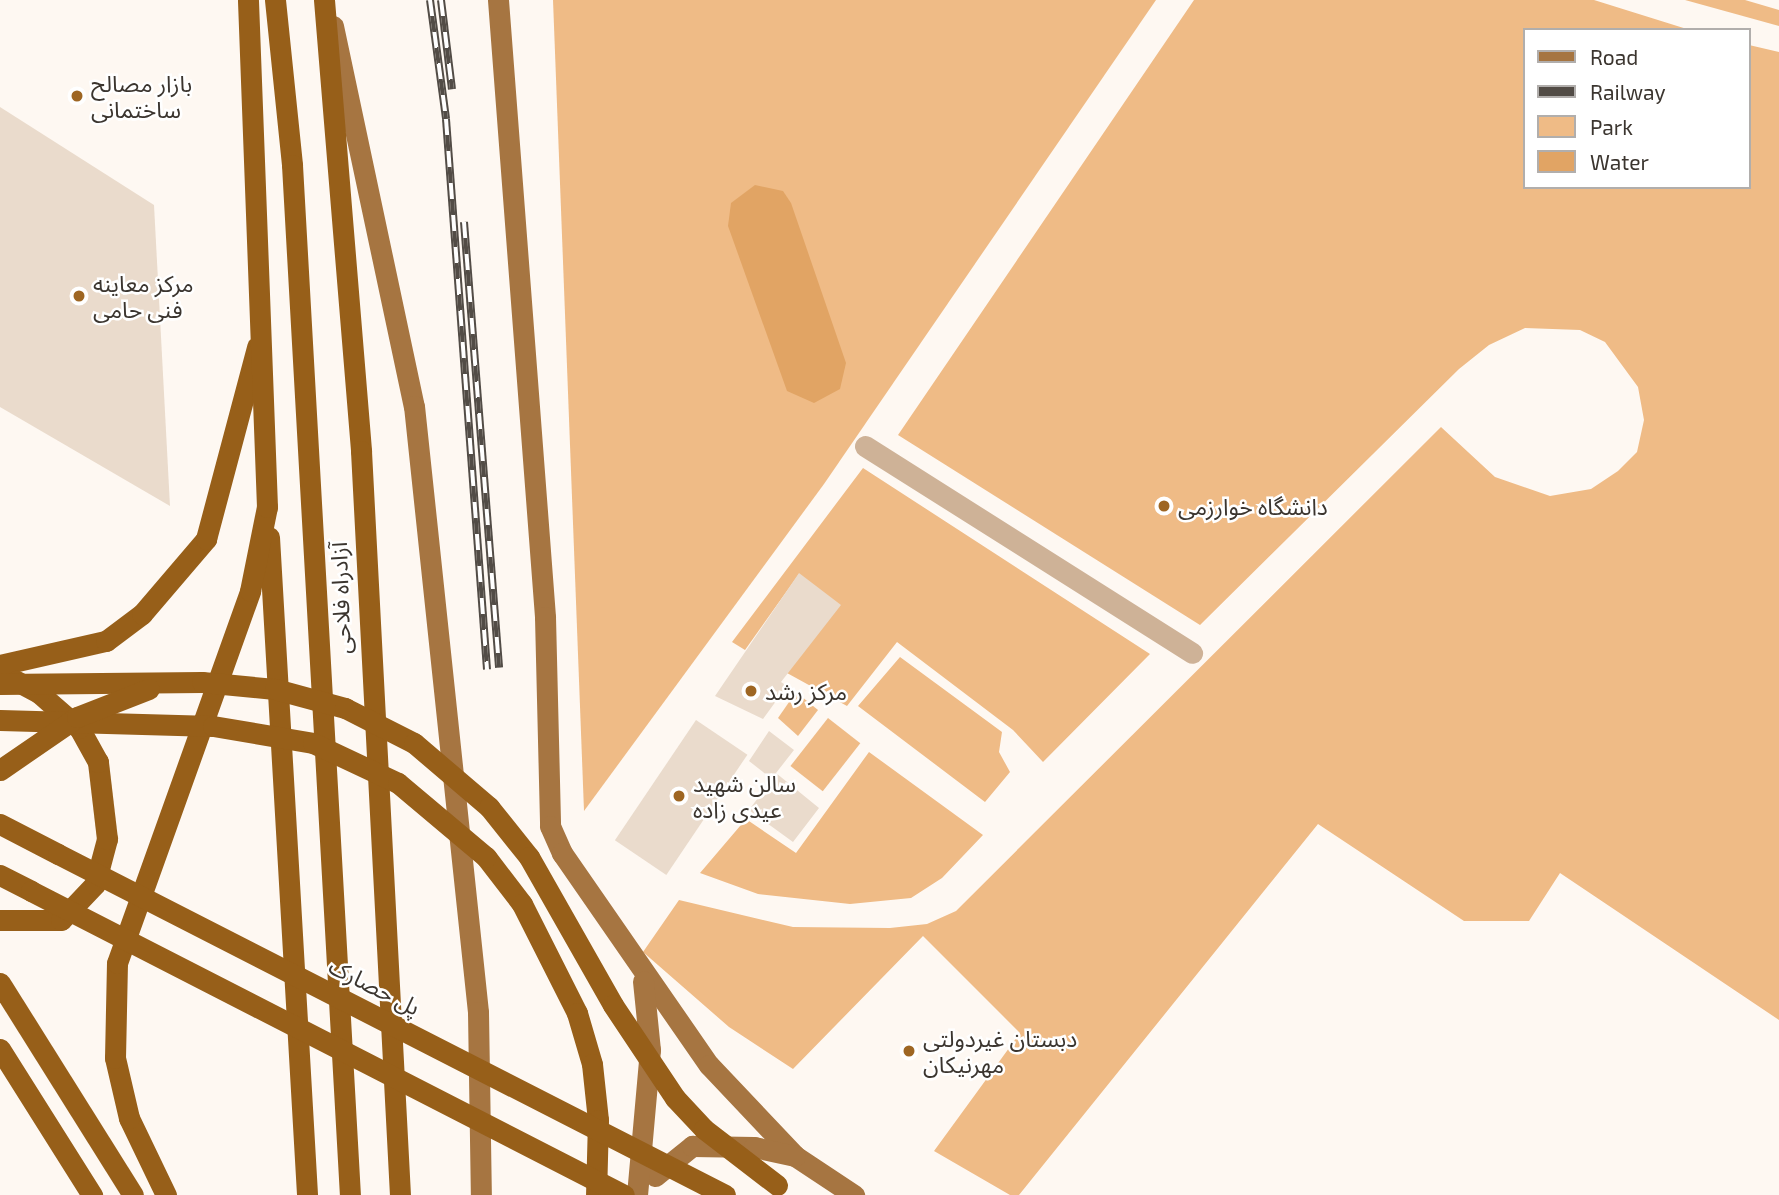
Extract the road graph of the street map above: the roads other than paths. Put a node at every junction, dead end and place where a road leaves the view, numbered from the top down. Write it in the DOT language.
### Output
graph roads {
  1 [pos="248,0"];
  2 [pos="275,0"];
  3 [pos="326,0"];
  4 [pos="498,0"];
  5 [pos="264,321"];
  6 [pos="865,446"];
  7 [pos="267,507"];
  8 [pos="1192,653"];
  9 [pos="0,665"];
  10 [pos="0,673"];
  11 [pos="168,682"];
  12 [pos="0,684"];
  13 [pos="0,720"];
  14 [pos="0,770"];
  15 [pos="0,824"];
  16 [pos="0,875"];
  17 [pos="0,920"];
  18 [pos="642,974"];
  19 [pos="0,983"];
  20 [pos="0,1049"];
  21 [pos="795,1156"];
  22 [pos="784,1190"];
  23 [pos="92,1195"];
  24 [pos="133,1195"];
  25 [pos="166,1195"];
  26 [pos="307,1195"];
  27 [pos="350,1195"];
  28 [pos="400,1195"];
  29 [pos="481,1195"];
  30 [pos="596,1195"];
  31 [pos="624,1195"];
  32 [pos="637,1195"];
  33 [pos="648,1195"];
  34 [pos="725,1195"];
  35 [pos="854,1195"];
  1 -- 5 [label="highway"];
  2 -- 27 [label="highway, آزادراه فلاحی"];
  3 -- 28 [label="highway, آزادراه فلاحی"];
  3 -- 29 [label="main road"];
  4 -- 18 [label="main road"];
  5 -- 7 [label="highway"];
  5 -- 9 [label="highway"];
  6 -- 8 [label="street"];
  7 -- 25 [label="highway"];
  7 -- 26 [label="highway"];
  10 -- 17 [label="highway"];
  11 -- 12 [label="highway, bridge"];
  11 -- 14 [label="highway, bridge"];
  11 -- 22 [label="highway, bridge"];
  13 -- 30 [label="highway, bridge"];
  15 -- 34 [label="highway, پل حصارک, bridge"];
  16 -- 31 [label="highway, bridge"];
  18 -- 21 [label="main road"];
  18 -- 32 [label="main road"];
  19 -- 24 [label="highway"];
  20 -- 23 [label="highway"];
  21 -- 33 [label="main road"];
  21 -- 35 [label="main road"];
}
